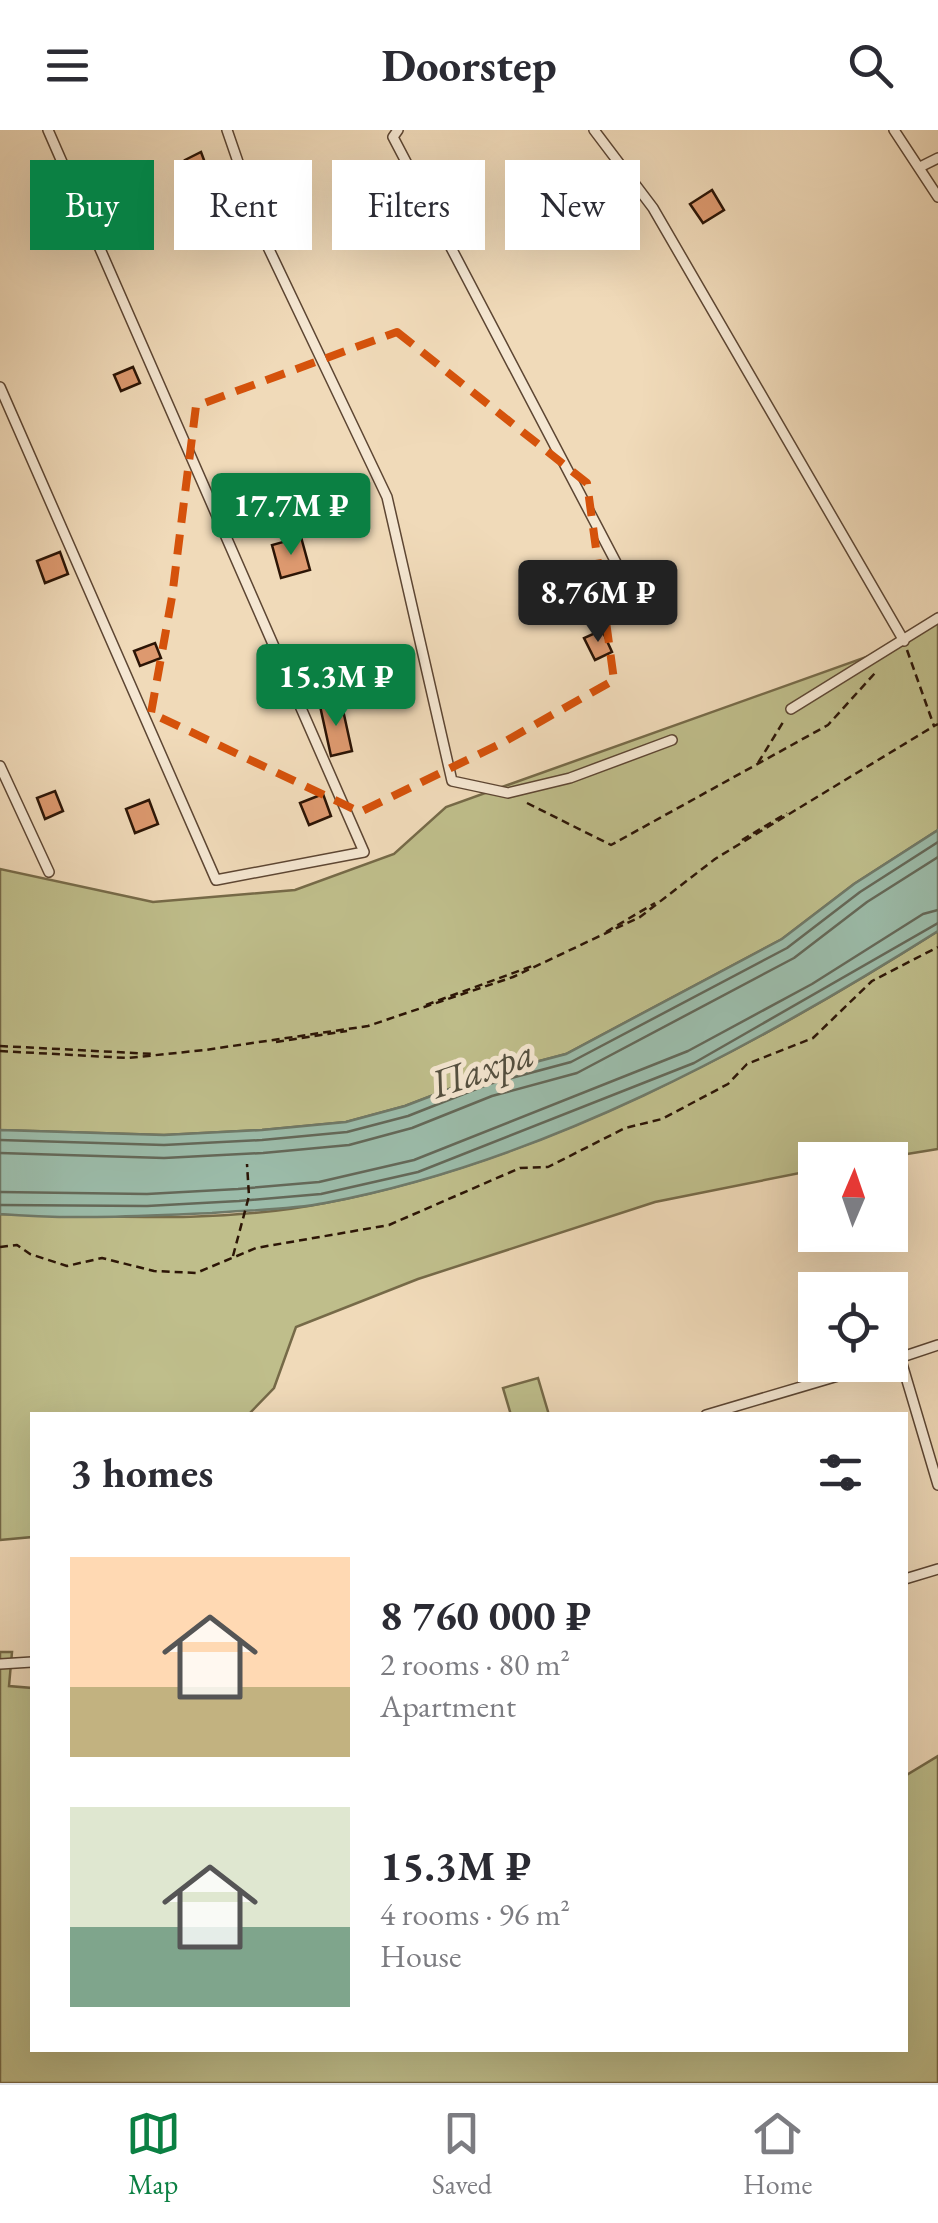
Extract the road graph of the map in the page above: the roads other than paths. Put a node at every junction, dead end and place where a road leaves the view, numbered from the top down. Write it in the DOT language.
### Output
graph roads {
  1 [pos="48,130"];
  2 [pos="228,130"];
  3 [pos="398,130"];
  4 [pos="594,130"];
  5 [pos="894,130"];
  6 [pos="938,158"];
  7 [pos="920,167"];
  8 [pos="938,197"];
  9 [pos="0,388"];
  10 [pos="642,614"];
  11 [pos="938,618"];
  12 [pos="904,641"];
  13 [pos="791,709"];
  14 [pos="672,740"];
  15 [pos="0,766"];
  16 [pos="48,872"];
  17 [pos="938,1346"];
  18 [pos="908,1355"];
  19 [pos="818,1382"];
  20 [pos="903,1382"];
  21 [pos="716,1412"];
  22 [pos="938,1485"];
  23 [pos="938,1568"];
  24 [pos="908,1578"];
  25 [pos="30,1662"];
  26 [pos="0,1664"];
  1 -- 9 [label="lane"];
  2 -- 14 [label="lane"];
  3 -- 10 [label="lane"];
  4 -- 12 [label="lane"];
  5 -- 7 [label="lane"];
  6 -- 7 [label="lane"];
  7 -- 8 [label="lane"];
  11 -- 12 [label="lane"];
  12 -- 13 [label="lane"];
  15 -- 16 [label="lane"];
  17 -- 18 [label="lane"];
  19 -- 21 [label="lane"];
  20 -- 22 [label="lane"];
  23 -- 24 [label="lane"];
  25 -- 26 [label="lane"];
}
